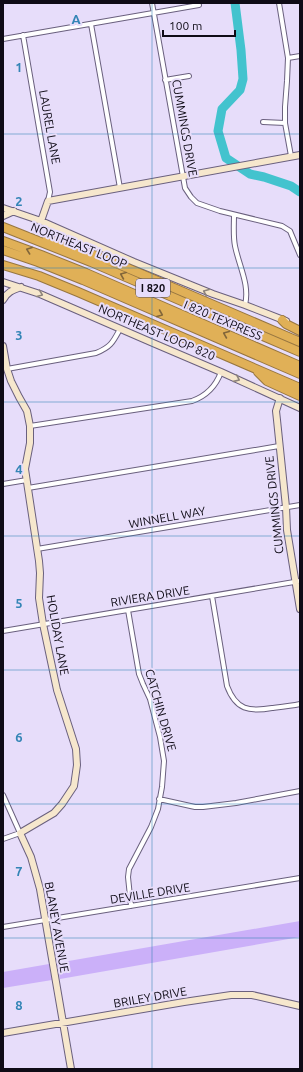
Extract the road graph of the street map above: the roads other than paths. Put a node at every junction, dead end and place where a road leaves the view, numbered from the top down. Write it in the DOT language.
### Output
graph roads {
  1 [pos="152,3"];
  2 [pos="279,3"];
  3 [pos="199,5"];
  4 [pos="153,13"];
  5 [pos="91,24"];
  6 [pos="23,35"];
  7 [pos="3,39"];
  8 [pos="300,56"];
  9 [pos="288,58"];
  10 [pos="189,76"];
  11 [pos="165,80"];
  12 [pos="263,122"];
  13 [pos="285,123"];
  14 [pos="300,155"];
  15 [pos="291,156"];
  16 [pos="182,176"];
  17 [pos="120,188"];
  18 [pos="48,201"];
  19 [pos="3,208"];
  20 [pos="14,211"];
  21 [pos="234,214"];
  22 [pos="3,216"];
  23 [pos="42,221"];
  24 [pos="4,228"];
  25 [pos="5,246"];
  26 [pos="300,255"];
  27 [pos="7,266"];
  28 [pos="3,275"];
  29 [pos="5,282"];
  30 [pos="21,287"];
  31 [pos="3,300"];
  32 [pos="245,305"];
  33 [pos="282,320"];
  34 [pos="300,327"];
  35 [pos="120,329"];
  36 [pos="300,331"];
  37 [pos="300,342"];
  38 [pos="3,346"];
  39 [pos="300,352"];
  40 [pos="300,366"];
  41 [pos="7,369"];
  42 [pos="256,370"];
  43 [pos="221,372"];
  44 [pos="300,374"];
  45 [pos="300,388"];
  46 [pos="300,396"];
  47 [pos="280,398"];
  48 [pos="300,408"];
  49 [pos="30,426"];
  50 [pos="279,446"];
  51 [pos="27,480"];
  52 [pos="3,484"];
  53 [pos="28,488"];
  54 [pos="300,505"];
  55 [pos="286,507"];
  56 [pos="37,549"];
  57 [pos="298,582"];
  58 [pos="212,596"];
  59 [pos="300,609"];
  60 [pos="128,610"];
  61 [pos="43,624"];
  62 [pos="3,631"];
  63 [pos="300,704"];
  64 [pos="300,791"];
  65 [pos="3,795"];
  66 [pos="159,798"];
  67 [pos="20,833"];
  68 [pos="3,839"];
  69 [pos="300,878"];
  70 [pos="131,906"];
  71 [pos="45,920"];
  72 [pos="3,927"];
  73 [pos="300,1006"];
  74 [pos="63,1023"];
  75 [pos="3,1033"];
  76 [pos="71,1069"];
  1 -- 4 [label="street, CUMMINGS DRIVE"];
  2 -- 9 [label="street"];
  3 -- 4 [label="street"];
  4 -- 5 [label="street"];
  4 -- 11 [label="street, CUMMINGS DRIVE"];
  5 -- 6 [label="street"];
  5 -- 17 [label="street"];
  6 -- 7 [label="street"];
  6 -- 18 [label="street, LAUREL LANE"];
  8 -- 9 [label="street"];
  9 -- 13 [label="street"];
  10 -- 11 [label="street"];
  11 -- 16 [label="street, CUMMINGS DRIVE"];
  12 -- 13 [label="street"];
  13 -- 15 [label="street"];
  14 -- 15 [label="street"];
  15 -- 16 [label="street"];
  16 -- 17 [label="street"];
  16 -- 21 [label="street, CUMMINGS DRIVE"];
  17 -- 18 [label="street"];
  18 -- 23 [label="street, LAUREL LANE"];
  19 -- 20 [label="street"];
  20 -- 22 [label="street"];
  20 -- 23 [label="street"];
  21 -- 26 [label="street, CUMMINGS DRIVE"];
  21 -- 32 [label="street"];
  32 -- 23 [label="street, one-way"];
  24 -- 37 [label="highway"];
  39 -- 24 [label="highway, NORTHEAST LOOP / I 820, one-way"];
  40 -- 25 [label="highway, I 820 TEXPRESS, one-way"];
  25 -- 44 [label="highway, I 820 TEXPRESS, one-way"];
  27 -- 42 [label="highway"];
  28 -- 29 [label="street"];
  29 -- 30 [label="street, NORTHEAST LOOP 820"];
  30 -- 31 [label="street"];
  30 -- 35 [label="street, NORTHEAST LOOP 820, one-way"];
  32 -- 33 [label="street"];
  33 -- 34 [label="street"];
  33 -- 36 [label="highway"];
  35 -- 41 [label="street"];
  35 -- 43 [label="street, NORTHEAST LOOP 820"];
  38 -- 41 [label="street, HOLIDAY LANE"];
  41 -- 49 [label="street, HOLIDAY LANE"];
  42 -- 45 [label="highway"];
  42 -- 46 [label="highway"];
  43 -- 47 [label="street, NORTHEAST LOOP 820, one-way"];
  43 -- 49 [label="street"];
  47 -- 48 [label="street, NORTHEAST LOOP 820"];
  47 -- 50 [label="street, CUMMINGS DRIVE"];
  49 -- 51 [label="street, HOLIDAY LANE"];
  50 -- 53 [label="street"];
  50 -- 55 [label="street, CUMMINGS DRIVE"];
  51 -- 52 [label="street"];
  51 -- 53 [label="street, HOLIDAY LANE"];
  53 -- 56 [label="street, HOLIDAY LANE"];
  54 -- 55 [label="street, WINNELL WAY"];
  55 -- 56 [label="street, WINNELL WAY"];
  55 -- 57 [label="street, CUMMINGS DRIVE"];
  56 -- 61 [label="street, HOLIDAY LANE"];
  57 -- 58 [label="street, RIVIERA DRIVE"];
  57 -- 59 [label="street, CUMMINGS DRIVE"];
  58 -- 60 [label="street, RIVIERA DRIVE"];
  58 -- 63 [label="street"];
  60 -- 61 [label="street, RIVIERA DRIVE"];
  60 -- 66 [label="street, CATCHIN DRIVE"];
  61 -- 62 [label="street, RIVIERA DRIVE"];
  61 -- 67 [label="street, HOLIDAY LANE"];
  64 -- 66 [label="street"];
  65 -- 67 [label="street, BLANEY AVENUE"];
  66 -- 70 [label="street, CATCHIN DRIVE"];
  67 -- 68 [label="street"];
  67 -- 71 [label="street, BLANEY AVENUE"];
  69 -- 70 [label="street, DEVILLE DRIVE"];
  70 -- 71 [label="street, DEVILLE DRIVE"];
  71 -- 72 [label="street, DEVILLE DRIVE"];
  71 -- 74 [label="street, BLANEY AVENUE"];
  73 -- 74 [label="street, BRILEY DRIVE"];
  74 -- 75 [label="street, BRILEY DRIVE"];
  74 -- 76 [label="street, BLANEY AVENUE"];
}
